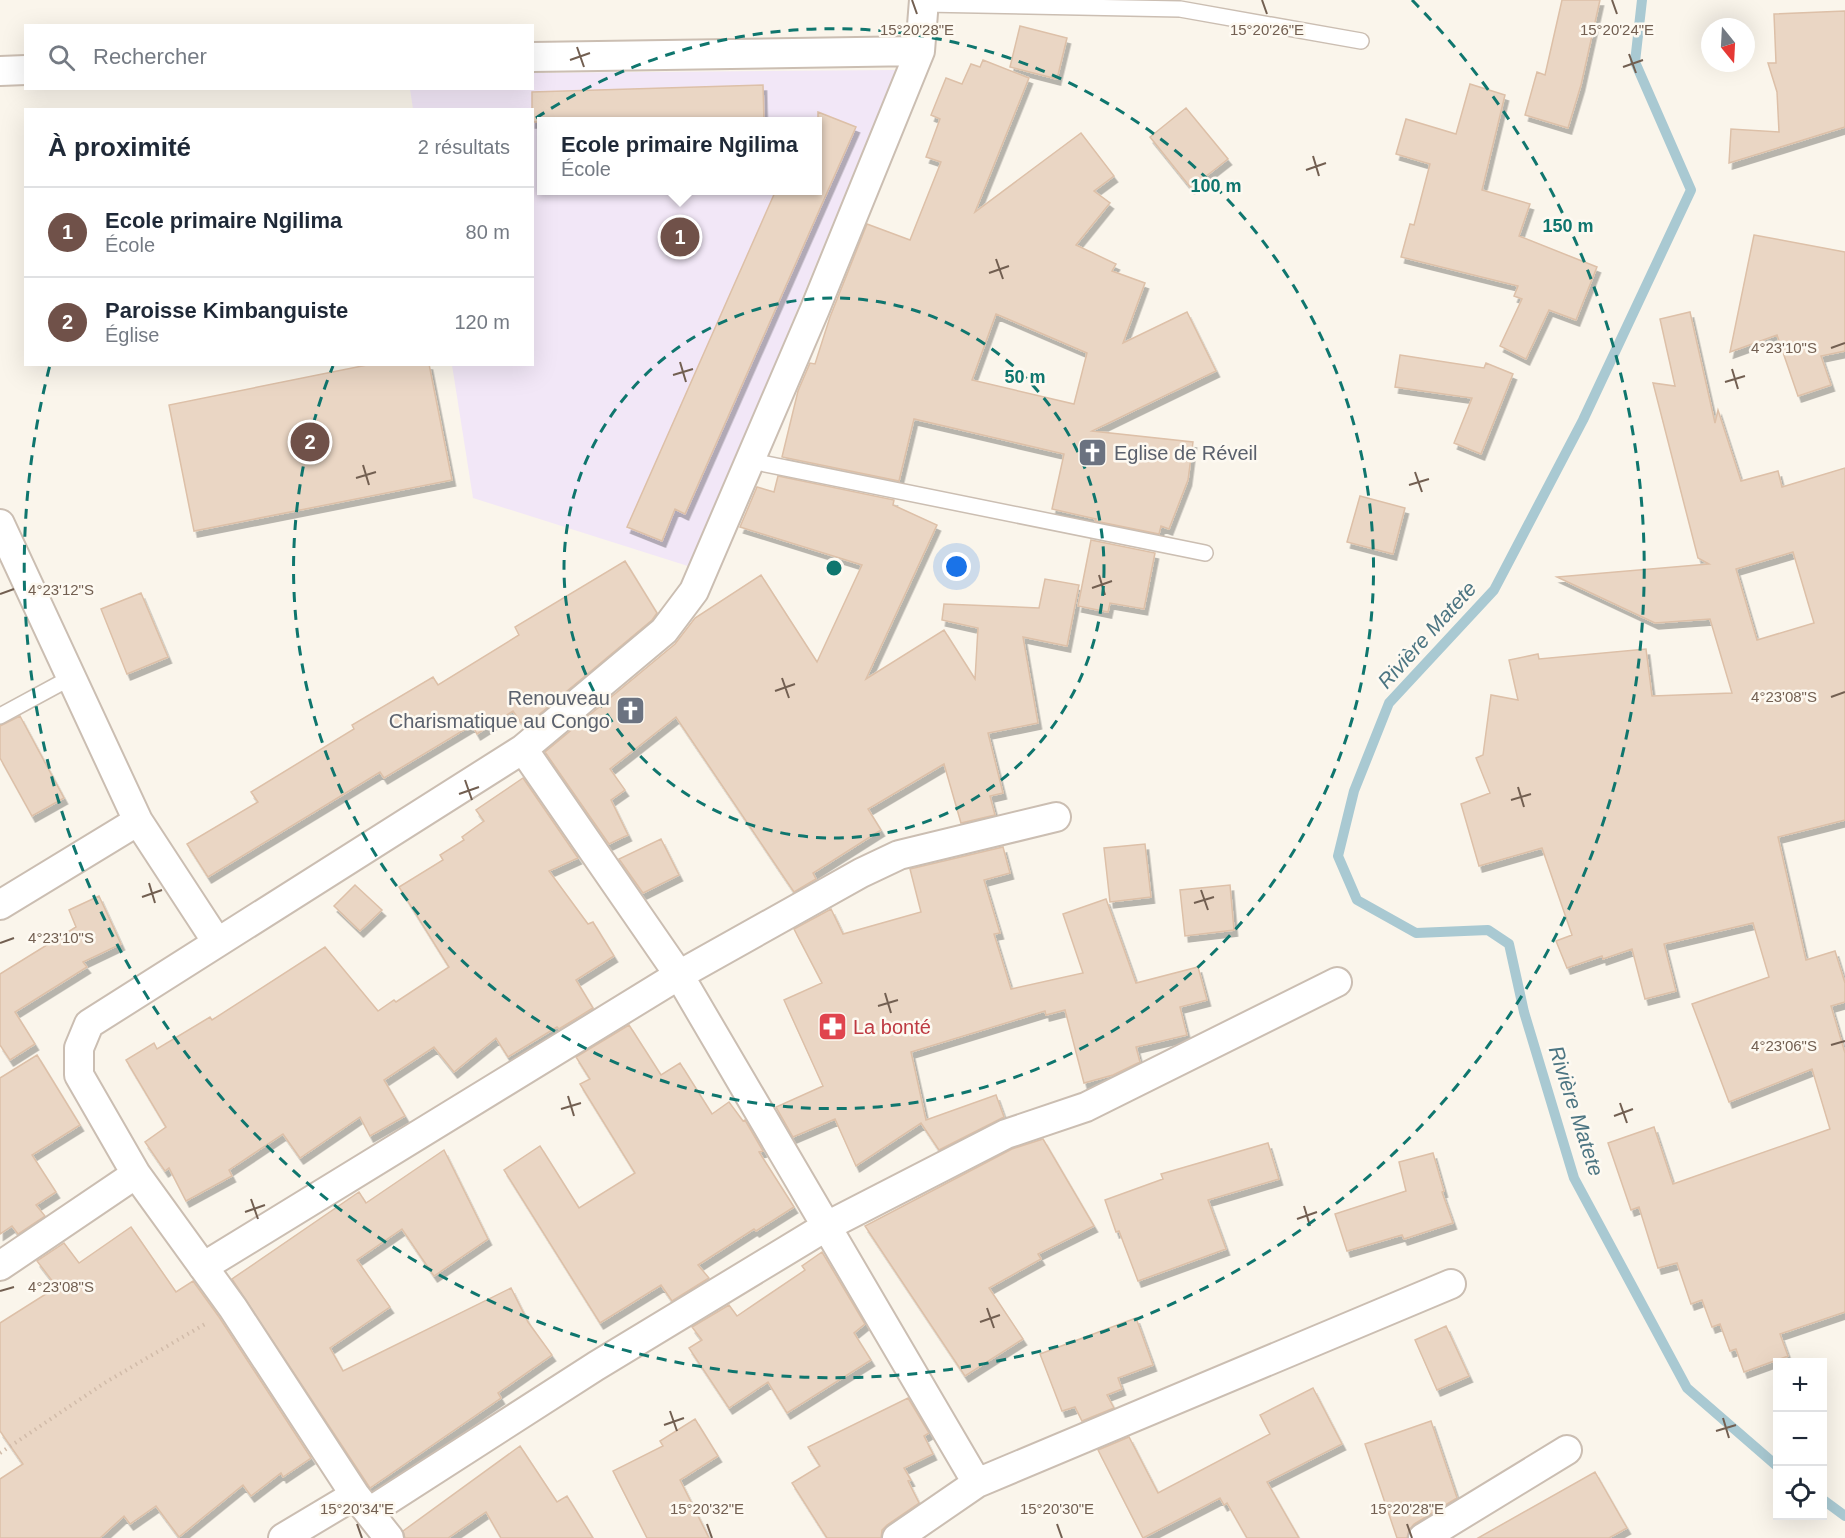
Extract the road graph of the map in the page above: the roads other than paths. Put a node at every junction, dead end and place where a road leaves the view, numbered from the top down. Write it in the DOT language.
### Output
graph roads {
  1 [pos="924,2"];
  2 [pos="1361,41"];
  3 [pos="920,51"];
  4 [pos="534,57"];
  5 [pos="24,70"];
  6 [pos="0,71"];
  7 [pos="751,461"];
  8 [pos="2,535"];
  9 [pos="1204,553"];
  10 [pos="72,677"];
  11 [pos="0,716"];
  12 [pos="523,748"];
  13 [pos="1056,817"];
  14 [pos="138,821"];
  15 [pos="0,905"];
  16 [pos="217,942"];
  17 [pos="679,975"];
  18 [pos="1337,982"];
  19 [pos="136,1174"];
  20 [pos="827,1226"];
  21 [pos="0,1266"];
  22 [pos="203,1267"];
  23 [pos="1451,1284"];
  24 [pos="1567,1450"];
  25 [pos="977,1483"];
  26 [pos="362,1503"];
  27 [pos="283,1538"];
  28 [pos="389,1538"];
  29 [pos="897,1538"];
  30 [pos="1422,1538"];
  1 -- 2 [label="lane"];
  1 -- 3 [label="street"];
  3 -- 4 [label="street"];
  3 -- 7 [label="street"];
  5 -- 6 [label="street"];
  7 -- 9 [label="lane"];
  7 -- 12 [label="street"];
  8 -- 10 [label="street"];
  10 -- 11 [label="lane"];
  10 -- 14 [label="street"];
  12 -- 16 [label="street"];
  12 -- 17 [label="street"];
  13 -- 17 [label="street"];
  14 -- 15 [label="street"];
  14 -- 16 [label="street"];
  16 -- 19 [label="street"];
  17 -- 20 [label="street"];
  17 -- 22 [label="street"];
  18 -- 20 [label="street"];
  19 -- 21 [label="street"];
  19 -- 22 [label="street"];
  20 -- 25 [label="street"];
  20 -- 26 [label="street"];
  22 -- 26 [label="street"];
  23 -- 25 [label="street"];
  24 -- 30 [label="street"];
  25 -- 29 [label="street"];
  26 -- 27 [label="street"];
  26 -- 28 [label="street"];
}
